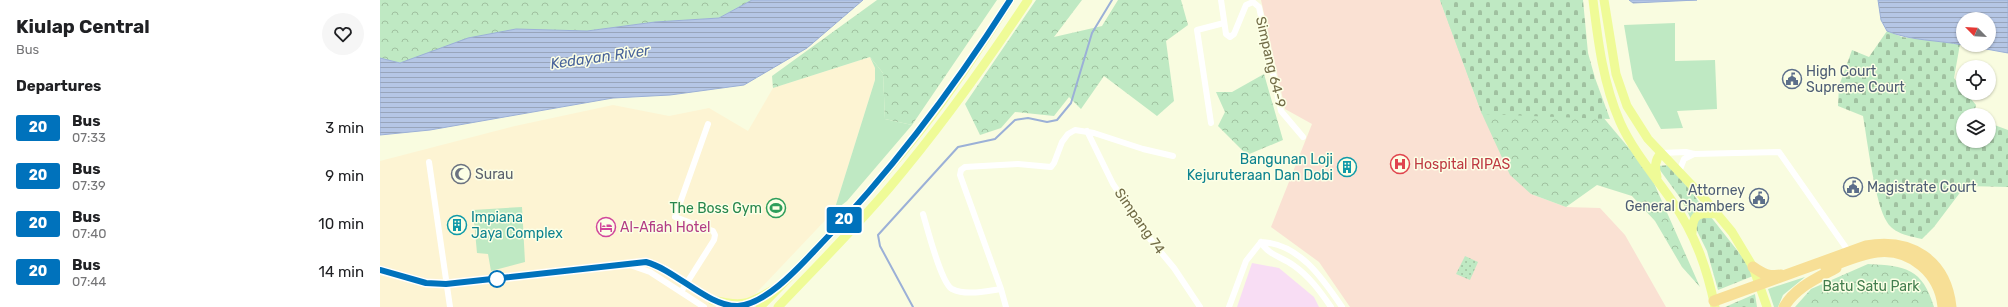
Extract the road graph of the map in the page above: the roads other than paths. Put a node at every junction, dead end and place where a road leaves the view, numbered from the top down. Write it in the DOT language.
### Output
graph roads {
  1 [pos="1010,0"];
  2 [pos="1028,0"];
  3 [pos="1221,0"];
  4 [pos="1593,0"];
  5 [pos="1604,0"];
  6 [pos="1224,23"];
  7 [pos="1211,123"];
  8 [pos="708,124"];
  9 [pos="1087,131"];
  10 [pos="1303,137"];
  11 [pos="1661,154"];
  12 [pos="1694,154"];
  13 [pos="1173,156"];
  14 [pos="429,162"];
  15 [pos="1679,172"];
  16 [pos="1658,182"];
  17 [pos="923,214"];
  18 [pos="1718,214"];
  19 [pos="1692,234"];
  20 [pos="1261,242"];
  21 [pos="1851,255"];
  22 [pos="630,265"];
  23 [pos="1753,266"];
  24 [pos="380,270"];
  25 [pos="1788,274"];
  26 [pos="687,283"];
  27 [pos="446,284"];
  28 [pos="783,284"];
  29 [pos="1761,288"];
  30 [pos="1002,289"];
  31 [pos="681,292"];
  32 [pos="712,300"];
  33 [pos="1715,304"];
  34 [pos="1952,304"];
  35 [pos="450,307"];
  36 [pos="704,307"];
  37 [pos="722,307"];
  38 [pos="760,307"];
  39 [pos="778,307"];
  40 [pos="1006,307"];
  41 [pos="1200,307"];
  42 [pos="1229,307"];
  43 [pos="1331,307"];
  44 [pos="1342,307"];
  45 [pos="1767,307"];
  46 [pos="1784,307"];
  47 [pos="1943,307"];
  1 -- 28 [label="main road"];
  2 -- 39 [label="main road"];
  3 -- 6 [label="street"];
  4 -- 16 [label="main road"];
  5 -- 11 [label="main road"];
  6 -- 7 [label="street"];
  6 -- 10 [label="street, Simpang 64-9"];
  8 -- 26 [label="street"];
  9 -- 13 [label="street"];
  9 -- 30 [label="street"];
  9 -- 41 [label="street, Simpang 74"];
  11 -- 12 [label="street"];
  11 -- 15 [label="main road"];
  11 -- 16 [label="main road"];
  12 -- 15 [label="street"];
  12 -- 21 [label="street"];
  14 -- 27 [label="street"];
  15 -- 18 [label="main road"];
  16 -- 19 [label="main road"];
  17 -- 30 [label="street"];
  18 -- 19 [label="main road"];
  18 -- 23 [label="main road"];
  19 -- 33 [label="main road"];
  20 -- 42 [label="street"];
  20 -- 43 [label="street"];
  20 -- 44 [label="street"];
  21 -- 25 [label="highway"];
  21 -- 29 [label="highway"];
  21 -- 34 [label="highway"];
  21 -- 46 [label="highway"];
  21 -- 47 [label="highway"];
  22 -- 26 [label="street"];
  22 -- 27 [label="street"];
  22 -- 31 [label="street"];
  23 -- 25 [label="highway"];
  23 -- 29 [label="main road"];
  24 -- 27 [label="street"];
  25 -- 29 [label="highway"];
  26 -- 31 [label="street"];
  26 -- 32 [label="street"];
  27 -- 35 [label="street"];
  28 -- 32 [label="main road"];
  28 -- 38 [label="main road"];
  29 -- 33 [label="highway"];
  29 -- 45 [label="main road"];
  30 -- 40 [label="street"];
  31 -- 36 [label="street"];
  32 -- 37 [label="street"];
}
